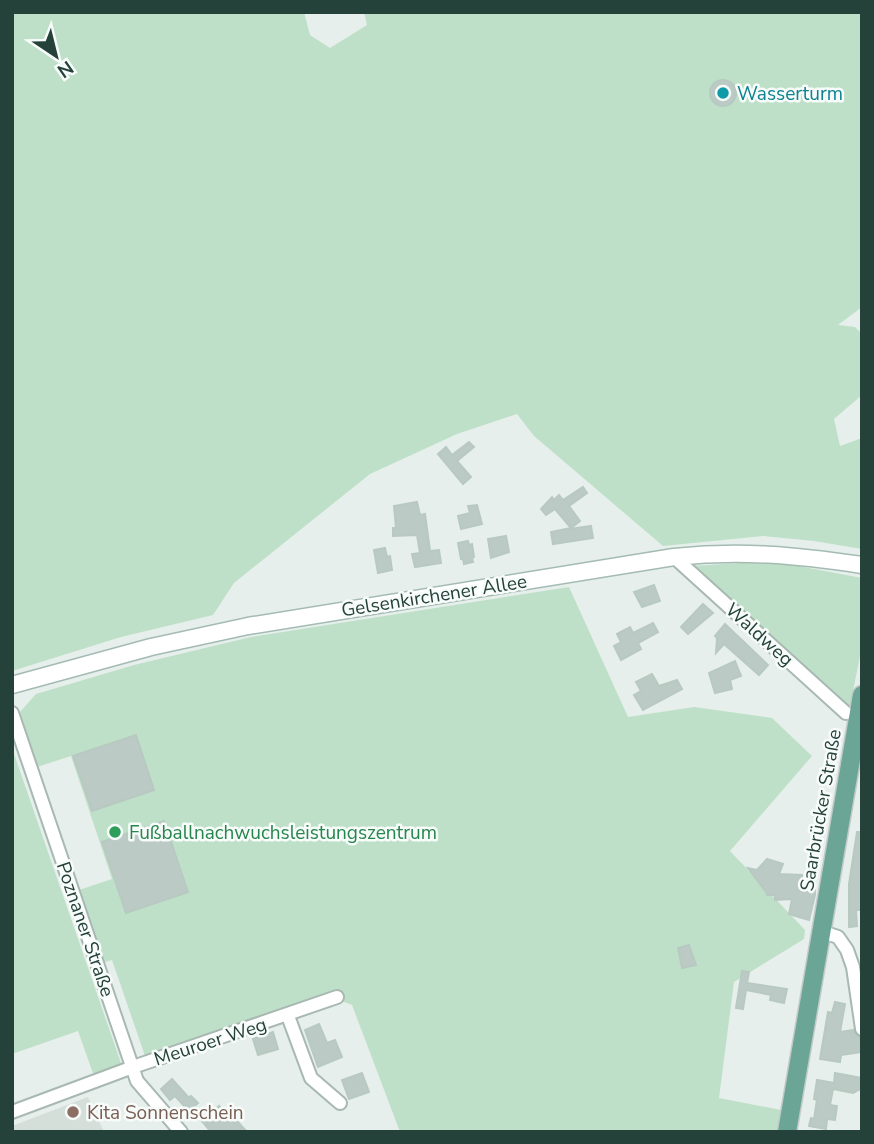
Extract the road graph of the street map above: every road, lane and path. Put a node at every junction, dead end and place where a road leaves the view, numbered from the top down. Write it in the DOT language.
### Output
graph roads {
  1 [pos="674,557"];
  2 [pos="862,565"];
  3 [pos="12,685"];
  4 [pos="862,695"];
  5 [pos="12,713"];
  6 [pos="846,713"];
  7 [pos="820,931"];
  8 [pos="337,997"];
  9 [pos="288,1016"];
  10 [pos="862,1029"];
  11 [pos="133,1067"];
  12 [pos="340,1102"];
  13 [pos="12,1112"];
  14 [pos="181,1132"];
  15 [pos="787,1132"];
  1 -- 2 [label="main road, Gelsenkirchener Allee"];
  1 -- 3 [label="main road, Gelsenkirchener Allee"];
  1 -- 6 [label="street, Waldweg"];
  4 -- 7 [label="main road, Saarbrücker Straße"];
  5 -- 11 [label="street, Poznaner Straße"];
  7 -- 10 [label="street"];
  7 -- 15 [label="main road, Saarbrücker Straße"];
  8 -- 9 [label="street, Meuroer Weg"];
  9 -- 11 [label="street, Meuroer Weg"];
  9 -- 12 [label="street, Meuroer Weg"];
  11 -- 13 [label="street, Meuroer Weg"];
  11 -- 14 [label="street, Poznaner Straße"];
}
